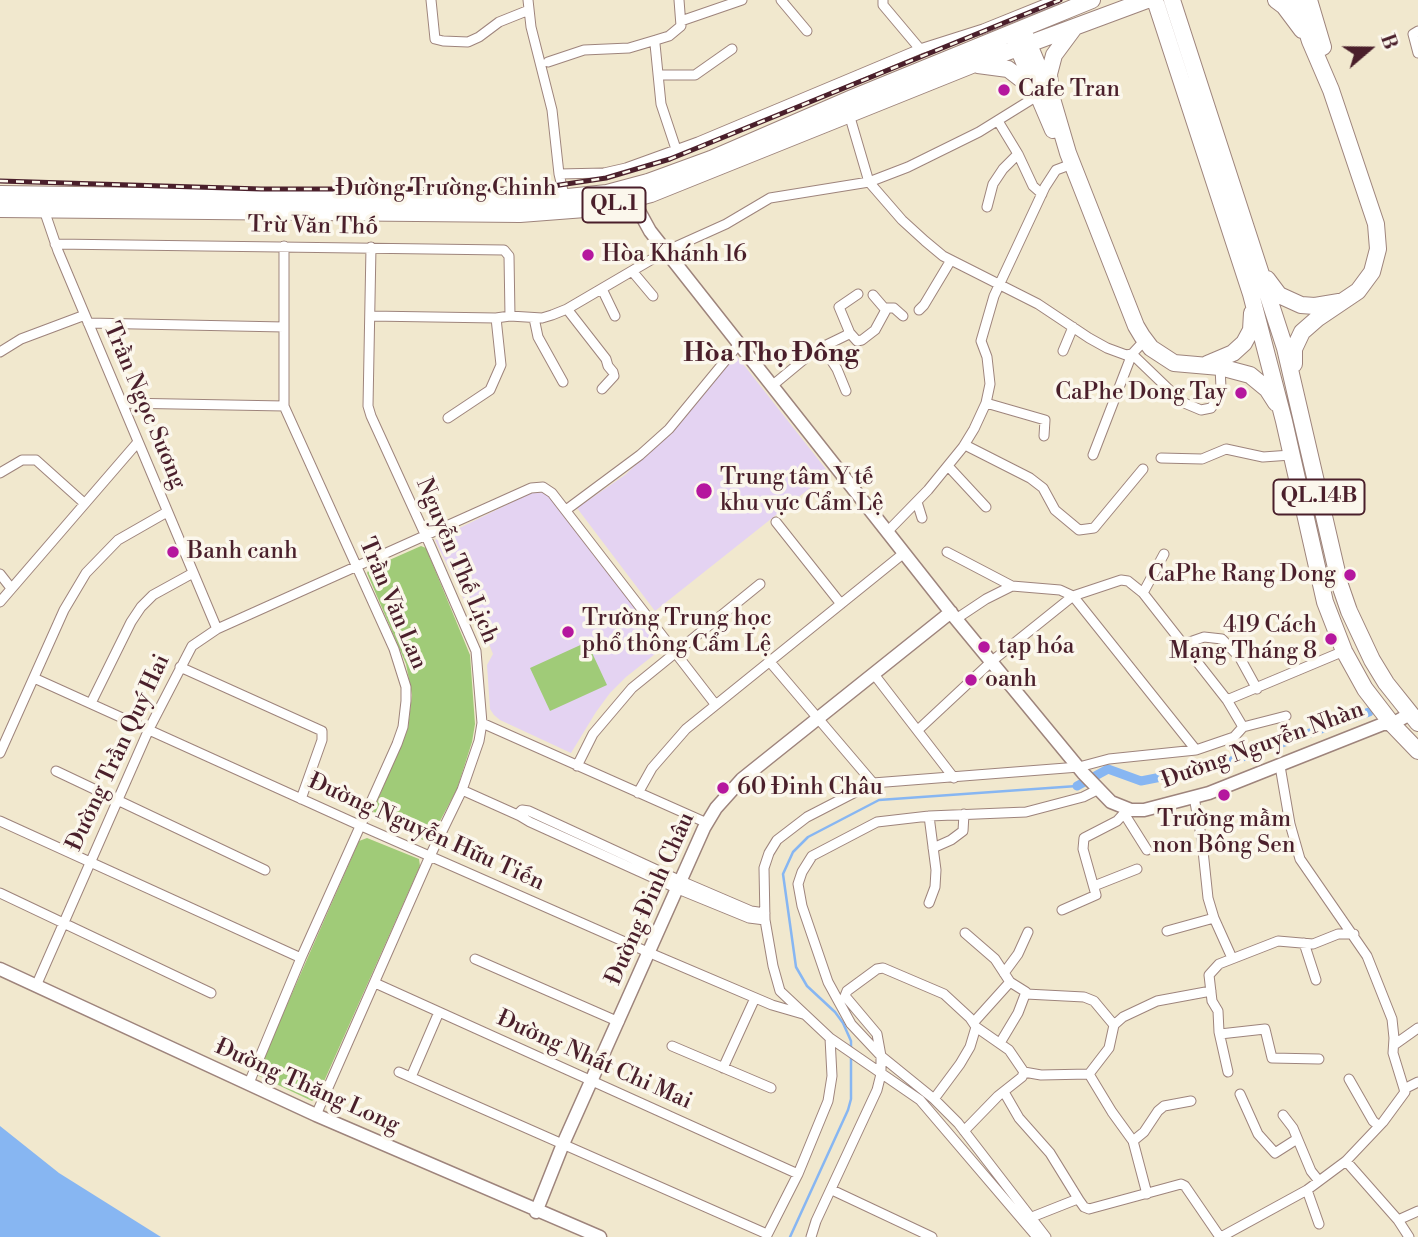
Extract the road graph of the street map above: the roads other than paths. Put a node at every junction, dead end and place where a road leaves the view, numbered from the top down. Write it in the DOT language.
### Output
graph roads {
  1 [pos="431,0"];
  2 [pos="679,0"];
  3 [pos="742,0"];
  4 [pos="781,0"];
  5 [pos="883,0"];
  6 [pos="1055,0"];
  7 [pos="1092,0"];
  8 [pos="1147,0"];
  9 [pos="1155,0"];
  10 [pos="1172,0"];
  11 [pos="1276,0"];
  12 [pos="1286,0"];
  13 [pos="1297,0"];
  14 [pos="1312,3"];
  15 [pos="529,5"];
  16 [pos="681,21"];
  17 [pos="1076,26"];
  18 [pos="807,31"];
  19 [pos="1017,31"];
  20 [pos="1416,32"];
  21 [pos="1308,34"];
  22 [pos="656,40"];
  23 [pos="1023,47"];
  24 [pos="732,49"];
  25 [pos="920,49"];
  26 [pos="1418,54"];
  27 [pos="548,62"];
  28 [pos="972,65"];
  29 [pos="659,75"];
  30 [pos="1331,90"];
  31 [pos="1036,94"];
  32 [pos="1053,102"];
  33 [pos="849,114"];
  34 [pos="998,121"];
  35 [pos="1205,129"];
  36 [pos="676,149"];
  37 [pos="1018,155"];
  38 [pos="1070,158"];
  39 [pos="559,174"];
  40 [pos="869,181"];
  41 [pos="0,194"];
  42 [pos="1042,194"];
  43 [pos="565,199"];
  44 [pos="633,200"];
  45 [pos="43,202"];
  46 [pos="987,207"];
  47 [pos="0,209"];
  48 [pos="55,244"];
  49 [pos="284,246"];
  50 [pos="371,247"];
  51 [pos="666,251"];
  52 [pos="951,260"];
  53 [pos="1260,268"];
  54 [pos="632,271"];
  55 [pos="1000,284"];
  56 [pos="602,289"];
  57 [pos="858,294"];
  58 [pos="873,295"];
  59 [pos="1251,295"];
  60 [pos="653,296"];
  61 [pos="1348,299"];
  62 [pos="567,309"];
  63 [pos="886,309"];
  64 [pos="919,310"];
  65 [pos="370,316"];
  66 [pos="510,316"];
  67 [pos="615,316"];
  68 [pos="903,316"];
  69 [pos="496,318"];
  70 [pos="534,318"];
  71 [pos="86,319"];
  72 [pos="284,327"];
  73 [pos="1073,327"];
  74 [pos="849,332"];
  75 [pos="1145,340"];
  76 [pos="739,344"];
  77 [pos="822,346"];
  78 [pos="1063,351"];
  79 [pos="0,352"];
  80 [pos="1132,355"];
  81 [pos="1198,367"];
  82 [pos="1220,368"];
  83 [pos="563,382"];
  84 [pos="1294,384"];
  85 [pos="773,385"];
  86 [pos="602,389"];
  87 [pos="846,391"];
  88 [pos="986,403"];
  89 [pos="122,404"];
  90 [pos="284,406"];
  91 [pos="448,418"];
  92 [pos="1284,421"];
  93 [pos="1044,436"];
  94 [pos="138,442"];
  95 [pos="964,446"];
  96 [pos="1093,455"];
  97 [pos="1291,455"];
  98 [pos="1161,458"];
  99 [pos="948,466"];
  100 [pos="1143,469"];
  101 [pos="1,471"];
  102 [pos="917,502"];
  103 [pos="84,503"];
  104 [pos="986,507"];
  105 [pos="566,510"];
  106 [pos="167,512"];
  107 [pos="922,518"];
  108 [pos="775,522"];
  109 [pos="888,531"];
  110 [pos="426,536"];
  111 [pos="947,552"];
  112 [pos="904,553"];
  113 [pos="1164,554"];
  114 [pos="356,565"];
  115 [pos="193,573"];
  116 [pos="0,574"];
  117 [pos="761,584"];
  118 [pos="1012,586"];
  119 [pos="11,588"];
  120 [pos="1143,593"];
  121 [pos="1073,596"];
  122 [pos="0,602"];
  123 [pos="841,604"];
  124 [pos="953,615"];
  125 [pos="217,629"];
  126 [pos="1184,644"];
  127 [pos="674,651"];
  128 [pos="1344,651"];
  129 [pos="992,661"];
  130 [pos="770,662"];
  131 [pos="180,667"];
  132 [pos="873,673"];
  133 [pos="34,678"];
  134 [pos="1257,689"];
  135 [pos="1227,700"];
  136 [pos="90,703"];
  137 [pos="715,704"];
  138 [pos="1286,716"];
  139 [pos="818,718"];
  140 [pos="1414,718"];
  141 [pos="481,723"];
  142 [pos="1392,724"];
  143 [pos="1243,727"];
  144 [pos="149,729"];
  145 [pos="918,730"];
  146 [pos="1196,750"];
  147 [pos="1418,751"];
  148 [pos="0,753"];
  149 [pos="577,766"];
  150 [pos="1280,766"];
  151 [pos="1081,770"];
  152 [pos="56,771"];
  153 [pos="954,778"];
  154 [pos="873,783"];
  155 [pos="1096,788"];
  156 [pos="462,790"];
  157 [pos="638,793"];
  158 [pos="1194,797"];
  159 [pos="301,799"];
  160 [pos="118,800"];
  161 [pos="1126,812"];
  162 [pos="964,814"];
  163 [pos="929,816"];
  164 [pos="0,821"];
  165 [pos="707,824"];
  166 [pos="359,825"];
  167 [pos="933,848"];
  168 [pos="1147,850"];
  169 [pos="430,856"];
  170 [pos="90,862"];
  171 [pos="1137,869"];
  172 [pos="265,870"];
  173 [pos="680,885"];
  174 [pos="1095,890"];
  175 [pos="0,894"];
  176 [pos="929,903"];
  177 [pos="1062,909"];
  178 [pos="765,917"];
  179 [pos="1214,918"];
  180 [pos="62,924"];
  181 [pos="1167,931"];
  182 [pos="1028,932"];
  183 [pos="965,933"];
  184 [pos="1354,934"];
  185 [pos="1304,943"];
  186 [pos="650,953"];
  187 [pos="301,958"];
  188 [pos="1232,958"];
  189 [pos="475,959"];
  190 [pos="0,969"];
  191 [pos="1004,973"];
  192 [pos="1316,980"];
  193 [pos="1010,982"];
  194 [pos="375,983"];
  195 [pos="36,986"];
  196 [pos="1211,991"];
  197 [pos="211,993"];
  198 [pos="1026,994"];
  199 [pos="755,998"];
  200 [pos="439,1012"];
  201 [pos="804,1015"];
  202 [pos="619,1022"];
  203 [pos="975,1024"];
  204 [pos="1114,1025"];
  205 [pos="1418,1028"];
  206 [pos="1220,1034"];
  207 [pos="830,1038"];
  208 [pos="1000,1043"];
  209 [pos="1394,1045"];
  210 [pos="672,1046"];
  211 [pos="881,1056"];
  212 [pos="1319,1059"];
  213 [pos="723,1068"];
  214 [pos="399,1072"];
  215 [pos="1024,1072"];
  216 [pos="1228,1072"];
  217 [pos="881,1074"];
  218 [pos="1089,1074"];
  219 [pos="411,1077"];
  220 [pos="1349,1079"];
  221 [pos="591,1082"];
  222 [pos="1418,1082"];
  223 [pos="249,1083"];
  224 [pos="771,1088"];
  225 [pos="1404,1090"];
  226 [pos="1004,1092"];
  227 [pos="1240,1094"];
  228 [pos="934,1099"];
  229 [pos="1191,1101"];
  230 [pos="316,1115"];
  231 [pos="1283,1115"];
  232 [pos="1379,1126"];
  233 [pos="964,1130"];
  234 [pos="1297,1139"];
  235 [pos="1133,1141"];
  236 [pos="563,1144"];
  237 [pos="1346,1161"];
  238 [pos="798,1174"];
  239 [pos="1319,1181"];
  240 [pos="832,1190"];
  241 [pos="1307,1190"];
  242 [pos="1147,1194"];
  243 [pos="1079,1200"];
  244 [pos="1418,1211"];
  245 [pos="536,1212"];
  246 [pos="1032,1217"];
  247 [pos="1398,1220"];
  248 [pos="1319,1224"];
  249 [pos="767,1236"];
  250 [pos="600,1237"];
  251 [pos="811,1237"];
  252 [pos="933,1237"];
  253 [pos="1037,1237"];
  254 [pos="1046,1237"];
  255 [pos="1221,1237"];
  256 [pos="1409,1237"];
  1 -- 15 [label="street"];
  2 -- 16 [label="street"];
  3 -- 16 [label="street"];
  4 -- 18 [label="street"];
  5 -- 25 [label="street"];
  6 -- 25 [label="street"];
  7 -- 19 [label="highway, Đường Trường Chinh / QL.1"];
  8 -- 17 [label="highway, Đường Trường Chinh / QL.1"];
  9 -- 35 [label="highway, QL.14B"];
  10 -- 35 [label="highway, QL.14B"];
  11 -- 21 [label="highway"];
  12 -- 21 [label="highway"];
  13 -- 21 [label="highway"];
  14 -- 30 [label="highway"];
  15 -- 39 [label="street"];
  16 -- 22 [label="street"];
  17 -- 23 [label="highway, Đường Trường Chinh / QL.1"];
  17 -- 32 [label="highway"];
  19 -- 23 [label="highway"];
  19 -- 43 [label="highway, Đường Trường Chinh / QL.1"];
  20 -- 26 [label="street"];
  21 -- 30 [label="highway"];
  22 -- 27 [label="street"];
  22 -- 29 [label="street"];
  23 -- 28 [label="highway, Đường Trường Chinh / QL.1"];
  23 -- 31 [label="highway"];
  23 -- 32 [label="highway"];
  24 -- 29 [label="street"];
  25 -- 36 [label="street"];
  28 -- 31 [label="highway"];
  28 -- 33 [label="highway, Đường Trường Chinh / QL.1"];
  29 -- 36 [label="street"];
  30 -- 61 [label="highway"];
  31 -- 34 [label="street"];
  31 -- 38 [label="highway"];
  32 -- 38 [label="highway"];
  33 -- 40 [label="street"];
  33 -- 44 [label="highway, Đường Trường Chinh / QL.1"];
  34 -- 37 [label="street"];
  34 -- 40 [label="street"];
  35 -- 53 [label="highway, QL.14B"];
  35 -- 59 [label="highway, QL.14B"];
  36 -- 39 [label="street"];
  37 -- 42 [label="street"];
  37 -- 46 [label="street"];
  38 -- 42 [label="street"];
  38 -- 75 [label="highway"];
  39 -- 43 [label="street"];
  40 -- 51 [label="street"];
  40 -- 52 [label="street"];
  41 -- 45 [label="highway, Đường Trường Chinh / QL.1"];
  42 -- 55 [label="street"];
  43 -- 45 [label="highway, Đường Trường Chinh / QL.1"];
  44 -- 45 [label="highway, Đường Trường Chinh / QL.1"];
  44 -- 51 [label="street"];
  45 -- 47 [label="highway, Đường Trường Chinh / QL.1"];
  45 -- 48 [label="street, Trần Ngọc Sương"];
  48 -- 49 [label="street, Trừ Văn Thố"];
  48 -- 71 [label="street, Trần Ngọc Sương"];
  49 -- 50 [label="street, Trừ Văn Thố"];
  49 -- 72 [label="street, Trần Văn Lan"];
  50 -- 65 [label="street, Nguyễn Thế Lịch"];
  50 -- 66 [label="street, Trừ Văn Thố"];
  51 -- 54 [label="street"];
  51 -- 76 [label="street"];
  52 -- 55 [label="street"];
  52 -- 64 [label="street"];
  53 -- 61 [label="highway"];
  53 -- 84 [label="highway, QL.14B"];
  54 -- 56 [label="street"];
  54 -- 60 [label="street"];
  55 -- 73 [label="street"];
  55 -- 88 [label="street"];
  56 -- 62 [label="street"];
  56 -- 67 [label="street"];
  57 -- 74 [label="street"];
  58 -- 63 [label="street"];
  59 -- 81 [label="highway"];
  59 -- 92 [label="highway, QL.14B"];
  61 -- 84 [label="highway"];
  62 -- 70 [label="street"];
  62 -- 86 [label="street"];
  63 -- 68 [label="street"];
  63 -- 74 [label="street"];
  65 -- 69 [label="street"];
  65 -- 110 [label="street, Nguyễn Thế Lịch"];
  66 -- 69 [label="street"];
  66 -- 70 [label="street"];
  69 -- 91 [label="street"];
  70 -- 83 [label="street"];
  71 -- 72 [label="street"];
  71 -- 79 [label="street"];
  71 -- 89 [label="street, Trần Ngọc Sương"];
  72 -- 90 [label="street, Trần Văn Lan"];
  73 -- 78 [label="street"];
  73 -- 80 [label="street"];
  74 -- 77 [label="street"];
  75 -- 80 [label="street"];
  75 -- 81 [label="highway"];
  76 -- 85 [label="street"];
  76 -- 105 [label="street"];
  77 -- 85 [label="street"];
  77 -- 87 [label="street"];
  80 -- 82 [label="street"];
  80 -- 96 [label="street"];
  81 -- 82 [label="highway"];
  82 -- 92 [label="highway"];
  84 -- 140 [label="highway, QL.14B"];
  85 -- 109 [label="street"];
  88 -- 93 [label="street"];
  88 -- 95 [label="street"];
  89 -- 90 [label="street"];
  89 -- 94 [label="street, Trần Ngọc Sương"];
  90 -- 114 [label="street, Trần Văn Lan"];
  92 -- 97 [label="highway, QL.14B"];
  94 -- 103 [label="street"];
  94 -- 106 [label="street, Trần Ngọc Sương"];
  95 -- 99 [label="street"];
  95 -- 100 [label="street"];
  97 -- 98 [label="street"];
  97 -- 128 [label="highway, QL.14B"];
  99 -- 102 [label="street"];
  99 -- 104 [label="street"];
  101 -- 103 [label="street"];
  102 -- 107 [label="street"];
  102 -- 109 [label="street"];
  103 -- 119 [label="street"];
  105 -- 110 [label="street, Đường Trần Quý Hai"];
  105 -- 127 [label="street, Đường Trần Quý Hai"];
  106 -- 115 [label="street, Trần Ngọc Sương"];
  106 -- 133 [label="street"];
  108 -- 123 [label="street"];
  109 -- 112 [label="street"];
  110 -- 114 [label="street, Đường Trần Quý Hai"];
  110 -- 141 [label="street, Nguyễn Thế Lịch"];
  111 -- 118 [label="street"];
  112 -- 123 [label="street"];
  112 -- 124 [label="street"];
  113 -- 120 [label="street"];
  114 -- 125 [label="street, Đường Trần Quý Hai"];
  114 -- 166 [label="street, Trần Văn Lan"];
  115 -- 125 [label="street, Trần Ngọc Sương"];
  115 -- 136 [label="street"];
  116 -- 119 [label="street"];
  117 -- 127 [label="street"];
  118 -- 121 [label="street"];
  118 -- 124 [label="street"];
  119 -- 122 [label="street"];
  120 -- 121 [label="street"];
  120 -- 126 [label="street"];
  121 -- 129 [label="street"];
  121 -- 146 [label="street"];
  123 -- 130 [label="street"];
  124 -- 129 [label="street"];
  124 -- 132 [label="street, Đường Đinh Châu"];
  125 -- 131 [label="street, Đường Trần Quý Hai"];
  126 -- 134 [label="street"];
  126 -- 135 [label="street"];
  127 -- 137 [label="street, Đường Trần Quý Hai"];
  127 -- 149 [label="street"];
  128 -- 134 [label="street"];
  128 -- 142 [label="highway, QL.14B"];
  129 -- 145 [label="street"];
  129 -- 151 [label="street"];
  130 -- 137 [label="street"];
  130 -- 139 [label="street"];
  131 -- 144 [label="street, Đường Trần Quý Hai"];
  131 -- 159 [label="street"];
  132 -- 139 [label="street, Đường Đinh Châu"];
  132 -- 145 [label="street"];
  133 -- 136 [label="street, Đường Nguyễn Hữu Tiến"];
  133 -- 148 [label="street"];
  134 -- 135 [label="street"];
  135 -- 143 [label="street"];
  136 -- 144 [label="street, Đường Nguyễn Hữu Tiến"];
  137 -- 157 [label="street"];
  138 -- 143 [label="street"];
  139 -- 154 [label="street"];
  139 -- 165 [label="street, Đường Đinh Châu"];
  140 -- 142 [label="street, Đường Nguyễn Nhàn"];
  141 -- 149 [label="street"];
  141 -- 156 [label="street, Nguyễn Thế Lịch"];
  142 -- 147 [label="highway, QL.14B"];
  142 -- 150 [label="street, Đường Nguyễn Nhàn"];
  143 -- 146 [label="street"];
  144 -- 159 [label="street, Đường Nguyễn Hữu Tiến"];
  144 -- 160 [label="street, Đường Trần Quý Hai"];
  145 -- 153 [label="street"];
  146 -- 151 [label="street"];
  149 -- 157 [label="street"];
  150 -- 158 [label="street, Đường Nguyễn Nhàn"];
  150 -- 184 [label="street"];
  151 -- 153 [label="street"];
  151 -- 155 [label="street"];
  152 -- 160 [label="street"];
  153 -- 154 [label="street"];
  154 -- 178 [label="street"];
  155 -- 161 [label="street"];
  155 -- 162 [label="street"];
  156 -- 169 [label="street, Nguyễn Thế Lịch"];
  156 -- 173 [label="street"];
  157 -- 165 [label="street"];
  158 -- 161 [label="street, Đường Nguyễn Nhàn"];
  158 -- 179 [label="street"];
  159 -- 166 [label="street, Đường Nguyễn Hữu Tiến"];
  160 -- 170 [label="street, Đường Trần Quý Hai"];
  160 -- 172 [label="street"];
  161 -- 168 [label="street"];
  161 -- 174 [label="street, Đường Nguyễn Nhàn"];
  162 -- 163 [label="street"];
  162 -- 167 [label="street"];
  163 -- 167 [label="street"];
  163 -- 211 [label="street"];
  164 -- 170 [label="street"];
  165 -- 173 [label="street, Đường Đinh Châu"];
  166 -- 169 [label="street, Đường Nguyễn Hữu Tiến"];
  166 -- 187 [label="street, Trần Văn Lan"];
  167 -- 176 [label="street"];
  169 -- 186 [label="street, Đường Nguyễn Hữu Tiến"];
  169 -- 194 [label="street, Nguyễn Thế Lịch"];
  170 -- 180 [label="street, Đường Trần Quý Hai"];
  170 -- 187 [label="street"];
  171 -- 174 [label="street"];
  173 -- 178 [label="street"];
  173 -- 186 [label="street, Đường Đinh Châu"];
  174 -- 177 [label="street"];
  175 -- 180 [label="street"];
  178 -- 201 [label="street"];
  179 -- 181 [label="street"];
  179 -- 188 [label="street"];
  180 -- 195 [label="street, Đường Trần Quý Hai"];
  180 -- 197 [label="street"];
  182 -- 191 [label="street"];
  183 -- 191 [label="street"];
  184 -- 185 [label="street"];
  184 -- 209 [label="street"];
  185 -- 188 [label="street"];
  185 -- 192 [label="street"];
  186 -- 199 [label="street, Đường Nguyễn Hữu Tiến"];
  186 -- 202 [label="street, Đường Đinh Châu"];
  187 -- 223 [label="street, Trần Văn Lan"];
  188 -- 196 [label="street"];
  189 -- 202 [label="street"];
  190 -- 195 [label="street, Đường Thăng Long"];
  191 -- 193 [label="street"];
  193 -- 198 [label="street"];
  193 -- 203 [label="street"];
  194 -- 200 [label="street, Đường Nhất Chi Mai"];
  194 -- 230 [label="street, Nguyễn Thế Lịch"];
  195 -- 223 [label="street, Đường Thăng Long"];
  196 -- 204 [label="street"];
  196 -- 206 [label="street"];
  198 -- 204 [label="street"];
  198 -- 208 [label="street"];
  199 -- 201 [label="street, Đường Nguyễn Hữu Tiến"];
  199 -- 213 [label="street"];
  200 -- 219 [label="street"];
  200 -- 221 [label="street, Đường Nhất Chi Mai"];
  201 -- 207 [label="street"];
  202 -- 221 [label="street, Đường Đinh Châu"];
  203 -- 208 [label="street"];
  203 -- 211 [label="street"];
  203 -- 228 [label="street"];
  204 -- 218 [label="street"];
  205 -- 209 [label="street"];
  206 -- 212 [label="street"];
  206 -- 216 [label="street"];
  207 -- 217 [label="street"];
  207 -- 238 [label="street"];
  208 -- 215 [label="street"];
  209 -- 225 [label="street"];
  210 -- 213 [label="street"];
  211 -- 217 [label="street"];
  211 -- 228 [label="street"];
  213 -- 224 [label="street"];
  214 -- 219 [label="street"];
  215 -- 218 [label="street"];
  215 -- 226 [label="street"];
  217 -- 240 [label="street"];
  217 -- 253 [label="street"];
  218 -- 235 [label="street"];
  219 -- 236 [label="street"];
  220 -- 232 [label="street"];
  221 -- 236 [label="street, Đường Đinh Châu"];
  221 -- 238 [label="street, Đường Nhất Chi Mai"];
  222 -- 225 [label="street"];
  223 -- 230 [label="street, Đường Thăng Long"];
  225 -- 232 [label="street"];
  226 -- 233 [label="street"];
  226 -- 243 [label="street"];
  227 -- 234 [label="street"];
  228 -- 233 [label="street"];
  229 -- 235 [label="street"];
  230 -- 245 [label="street, Đường Thăng Long"];
  231 -- 234 [label="street"];
  232 -- 237 [label="street"];
  233 -- 246 [label="street"];
  234 -- 239 [label="street"];
  235 -- 242 [label="street"];
  236 -- 245 [label="street, Đường Đinh Châu"];
  236 -- 249 [label="street"];
  237 -- 239 [label="street"];
  237 -- 247 [label="street"];
  238 -- 249 [label="street"];
  239 -- 241 [label="street"];
  240 -- 251 [label="street"];
  240 -- 252 [label="street"];
  241 -- 248 [label="street"];
  241 -- 255 [label="street"];
  242 -- 243 [label="street"];
  242 -- 255 [label="street"];
  243 -- 246 [label="street"];
  244 -- 247 [label="street"];
  245 -- 250 [label="street, Đường Thăng Long"];
  246 -- 254 [label="street"];
  247 -- 256 [label="street"];
}
